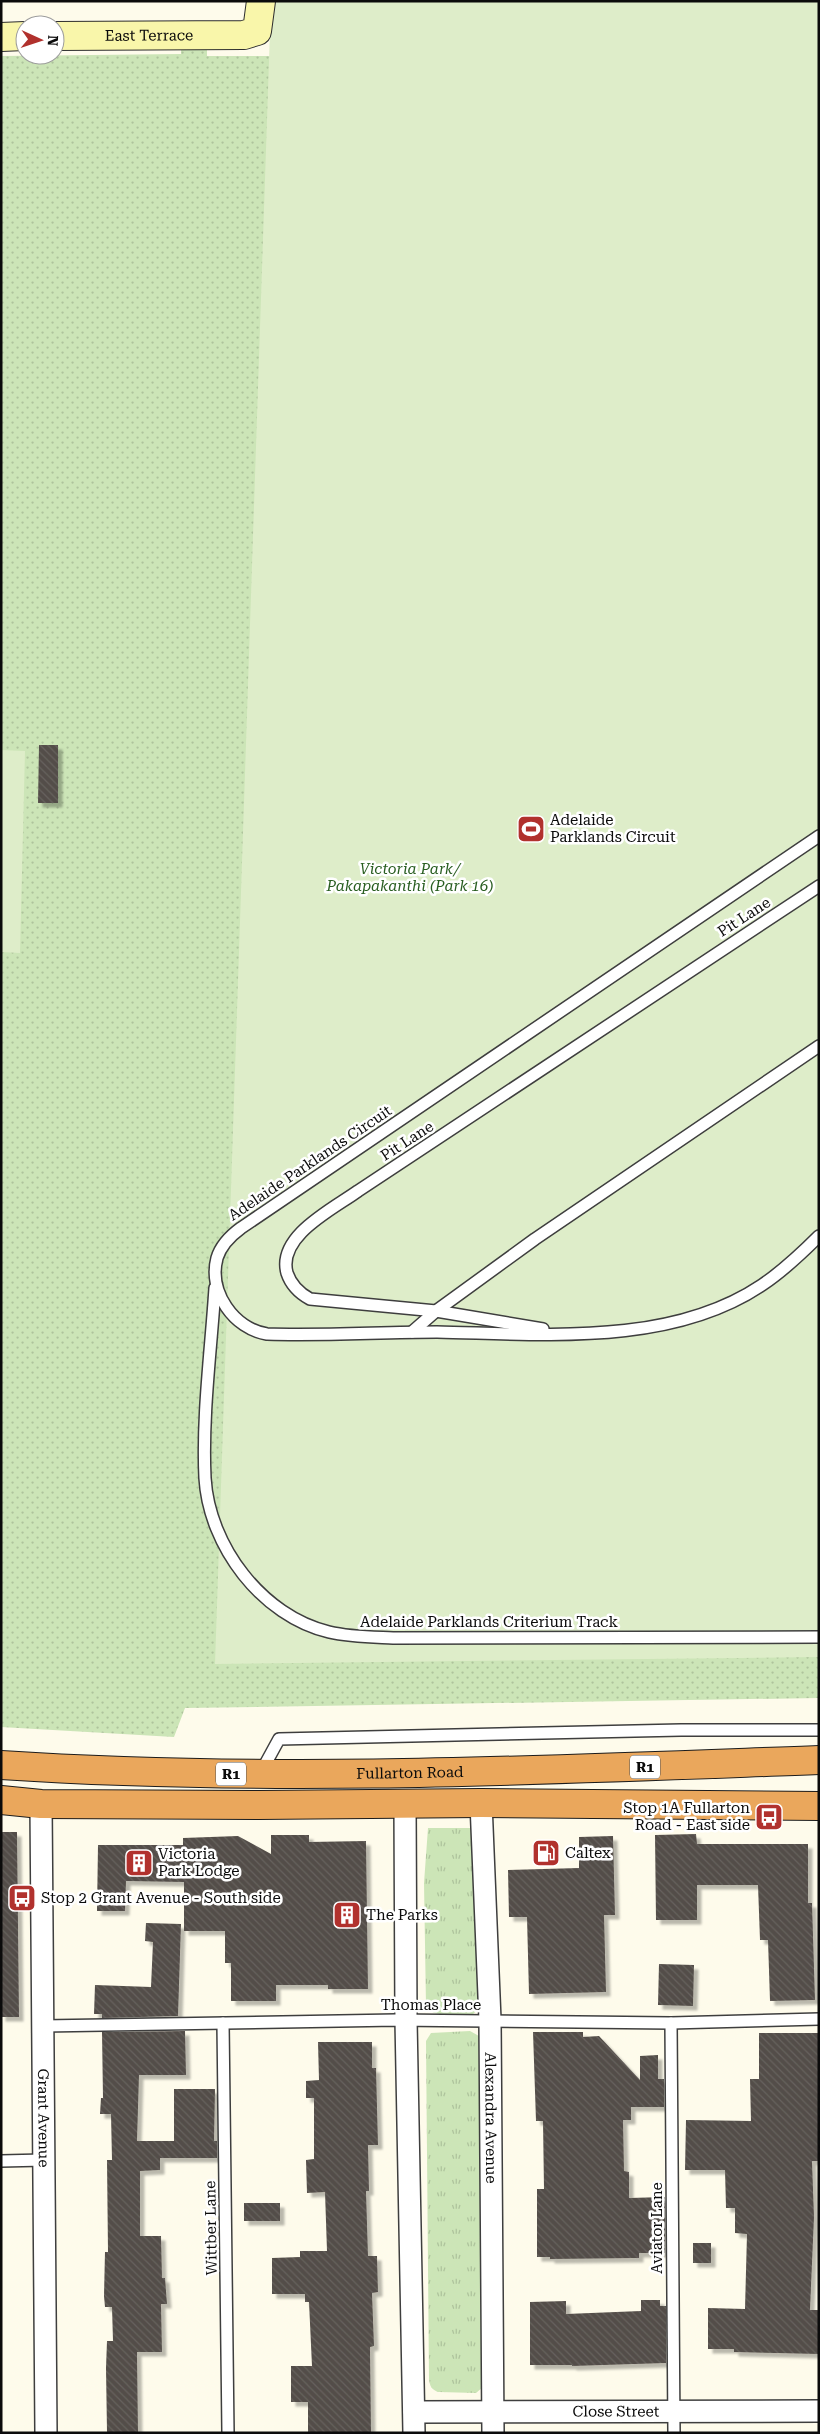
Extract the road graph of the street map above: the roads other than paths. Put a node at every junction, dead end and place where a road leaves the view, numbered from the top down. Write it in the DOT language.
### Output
graph roads {
  1 [pos="243,1"];
  2 [pos="261,1"];
  3 [pos="244,35"];
  4 [pos="15,36"];
  5 [pos="65,36"];
  6 [pos="1,37"];
  7 [pos="819,836"];
  8 [pos="819,886"];
  9 [pos="819,1046"];
  10 [pos="819,1236"];
  11 [pos="216,1278"];
  12 [pos="436,1311"];
  13 [pos="412,1332"];
  14 [pos="572,1334"];
  15 [pos="819,1637"];
  16 [pos="819,1730"];
  17 [pos="819,1760"];
  18 [pos="1,1765"];
  19 [pos="39,1768"];
  20 [pos="470,1773"];
  21 [pos="260,1774"];
  22 [pos="1,1800"];
  23 [pos="481,1803"];
  24 [pos="41,1804"];
  25 [pos="405,1804"];
  26 [pos="819,1806"];
  27 [pos="819,2019"];
  28 [pos="406,2020"];
  29 [pos="490,2020"];
  30 [pos="223,2023"];
  31 [pos="671,2023"];
  32 [pos="43,2026"];
  33 [pos="44,2160"];
  34 [pos="1,2161"];
  35 [pos="493,2411"];
  36 [pos="819,2411"];
  37 [pos="414,2422"];
  38 [pos="674,2422"];
  39 [pos="46,2433"];
  40 [pos="228,2433"];
  41 [pos="494,2433"];
  1 -- 3 [label="street"];
  2 -- 3 [label="street"];
  3 -- 5 [label="street, East Terrace"];
  4 -- 6 [label="street"];
  7 -- 11 [label="lane, Adelaide Parklands Circuit"];
  8 -- 12 [label="lane, Pit Lane"];
  9 -- 12 [label="lane"];
  10 -- 14 [label="lane, Adelaide Parklands Circuit"];
  11 -- 13 [label="lane, Adelaide Parklands Circuit"];
  11 -- 15 [label="lane, Adelaide Parklands Criterium Track"];
  12 -- 13 [label="lane"];
  12 -- 14 [label="lane, Pit Lane"];
  13 -- 14 [label="lane, Adelaide Parklands Circuit"];
  16 -- 21 [label="lane"];
  17 -- 20 [label="highway, Fullarton Road / R1"];
  18 -- 19 [label="highway, Fullarton Road / R1"];
  19 -- 21 [label="highway, Fullarton Road / R1"];
  19 -- 24 [label="highway"];
  20 -- 21 [label="highway, Fullarton Road / R1"];
  20 -- 23 [label="highway"];
  22 -- 24 [label="highway, Fullarton Road / R1"];
  23 -- 25 [label="highway, Fullarton Road / R1"];
  23 -- 26 [label="highway, Fullarton Road / R1"];
  23 -- 29 [label="street, Alexandra Avenue"];
  24 -- 25 [label="highway, Fullarton Road / R1"];
  24 -- 32 [label="street, Grant Avenue"];
  25 -- 28 [label="street"];
  27 -- 31 [label="lane, Thomas Place"];
  28 -- 29 [label="lane, Thomas Place"];
  28 -- 30 [label="lane, Thomas Place"];
  28 -- 37 [label="street"];
  29 -- 31 [label="lane, Thomas Place"];
  29 -- 35 [label="street, Alexandra Avenue"];
  30 -- 32 [label="lane, Thomas Place"];
  30 -- 40 [label="lane, Wittber Lane"];
  31 -- 38 [label="lane, Aviator Lane"];
  32 -- 33 [label="street, Grant Avenue"];
  33 -- 34 [label="lane"];
  33 -- 39 [label="street, Grant Avenue"];
  35 -- 37 [label="street, Close Street"];
  35 -- 38 [label="street, Close Street"];
  35 -- 41 [label="street, Alexandra Avenue"];
  36 -- 38 [label="street, Close Street"];
}
